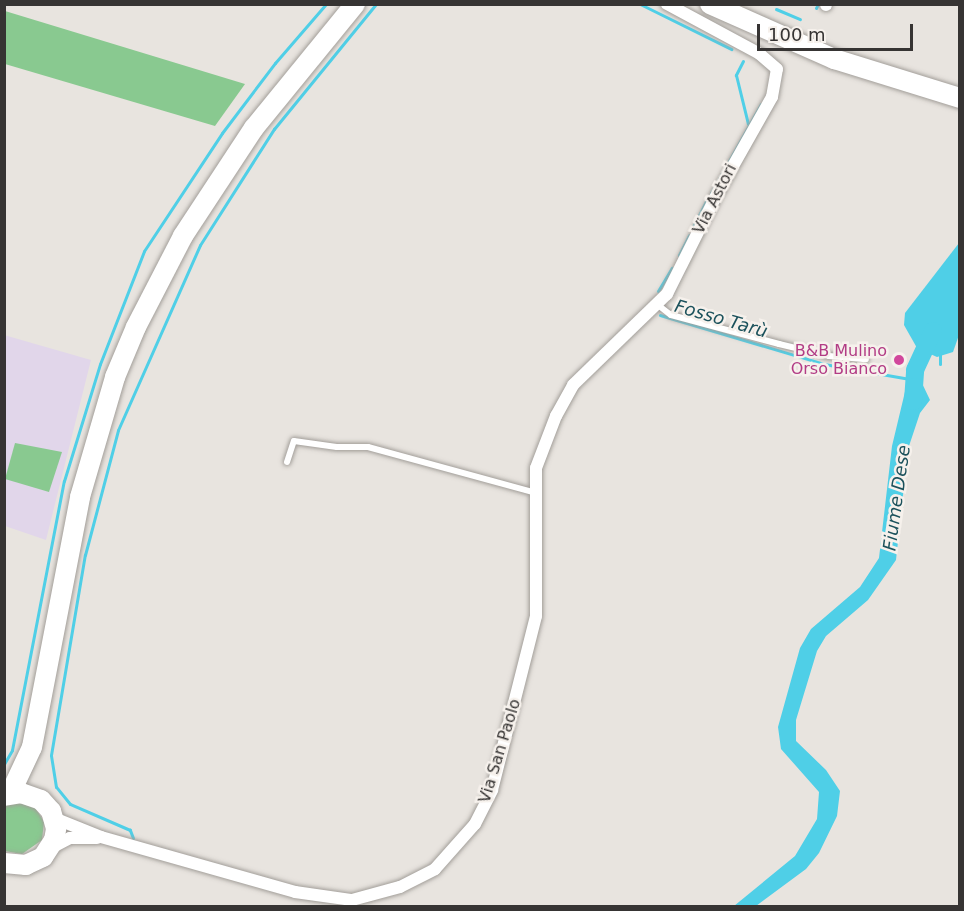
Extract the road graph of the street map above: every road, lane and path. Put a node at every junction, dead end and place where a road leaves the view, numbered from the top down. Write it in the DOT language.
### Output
graph roads {
  1 [pos="355,4"];
  2 [pos="666,4"];
  3 [pos="710,4"];
  4 [pos="960,98"];
  5 [pos="658,305"];
  6 [pos="866,358"];
  7 [pos="556,416"];
  8 [pos="287,462"];
  9 [pos="536,493"];
  10 [pos="32,747"];
  11 [pos="7,795"];
  12 [pos="41,800"];
  13 [pos="54,818"];
  14 [pos="101,837"];
  15 [pos="49,850"];
  16 [pos="4,863"];
  17 [pos="26,865"];
  18 [pos="4,873"];
  1 -- 10 [label="main road"];
  2 -- 5 [label="street, Via Astori"];
  3 -- 4 [label="main road"];
  5 -- 6 [label="lane"];
  5 -- 7 [label="street, Via Astori"];
  7 -- 9 [label="street, Via San Paolo"];
  8 -- 9 [label="lane"];
  9 -- 14 [label="street, Via San Paolo"];
  10 -- 11 [label="main road"];
  10 -- 12 [label="main road"];
  11 -- 12 [label="main road"];
  12 -- 13 [label="main road"];
  13 -- 14 [label="street, Via San Paolo"];
  13 -- 15 [label="main road"];
  14 -- 15 [label="street, Via San Paolo"];
  15 -- 17 [label="main road"];
  16 -- 17 [label="main road"];
  17 -- 18 [label="main road"];
}
